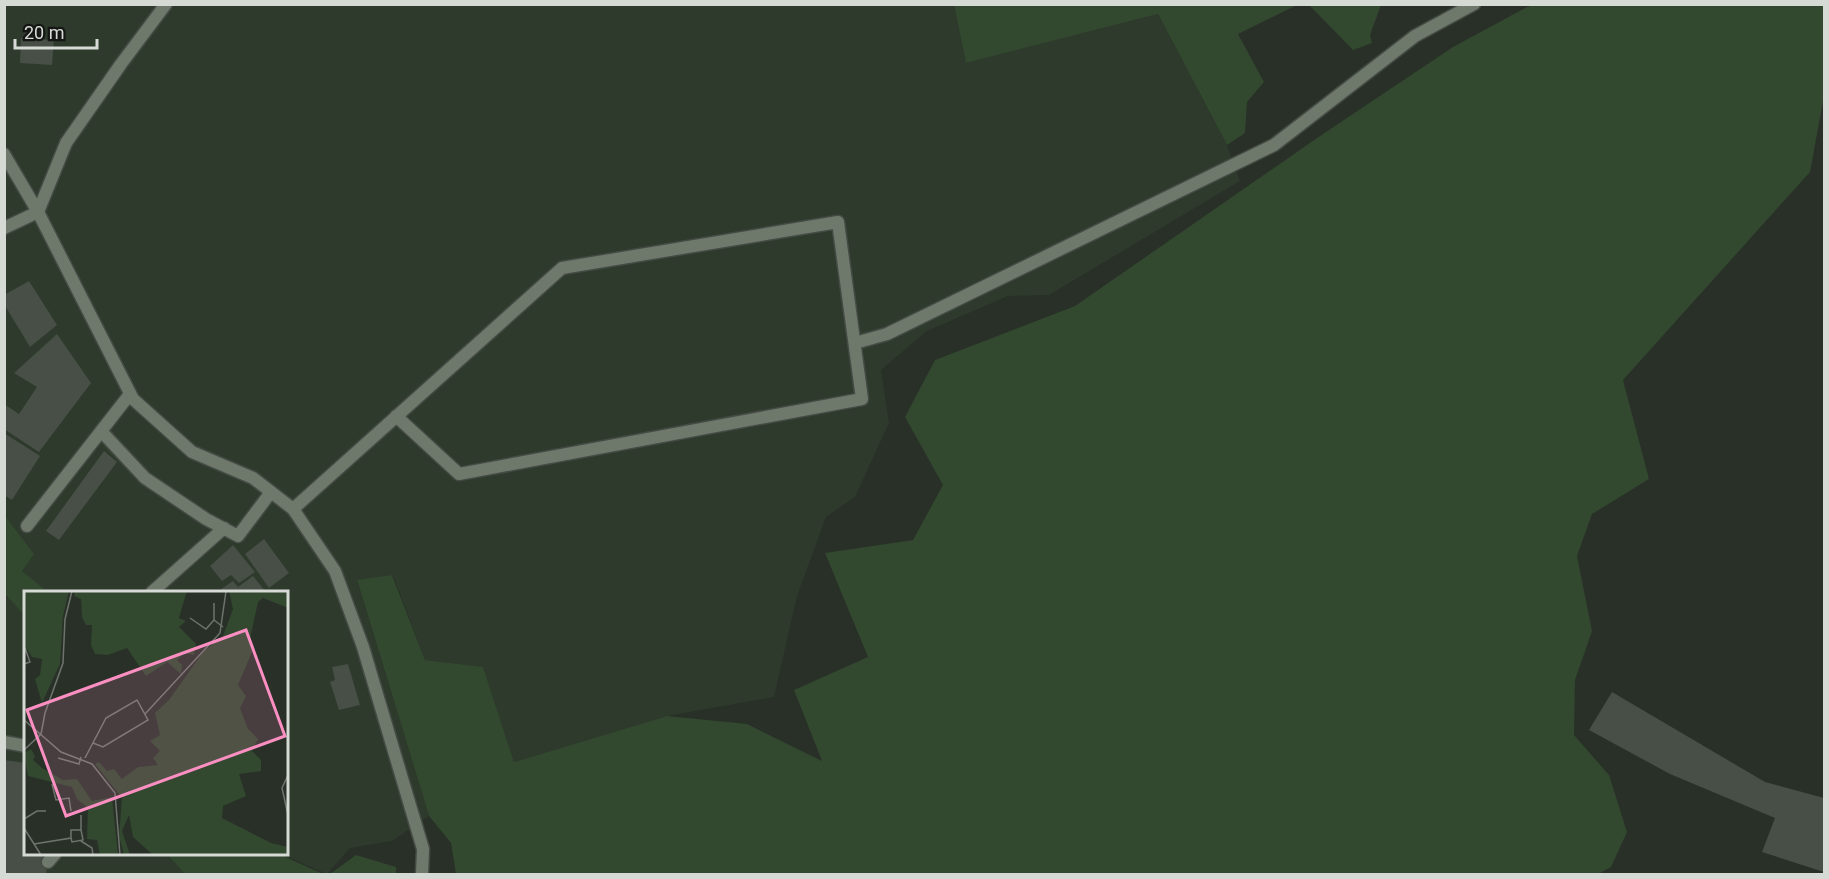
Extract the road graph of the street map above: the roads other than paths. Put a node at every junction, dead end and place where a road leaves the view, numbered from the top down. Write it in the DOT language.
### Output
graph roads {
  1 [pos="166,4"];
  2 [pos="1474,4"];
  3 [pos="4,154"];
  4 [pos="38,212"];
  5 [pos="4,228"];
  6 [pos="855,343"];
  7 [pos="130,394"];
  8 [pos="396,416"];
  9 [pos="101,431"];
  10 [pos="271,492"];
  11 [pos="293,508"];
  12 [pos="27,526"];
  13 [pos="224,528"];
  14 [pos="153,591"];
  15 [pos="4,742"];
  16 [pos="24,746"];
  17 [pos="422,874"];
  1 -- 4 [label="street"];
  2 -- 6 [label="street"];
  3 -- 4 [label="street"];
  4 -- 5 [label="street"];
  4 -- 7 [label="street"];
  6 -- 8 [label="street"];
  6 -- 8 [label="street"];
  7 -- 9 [label="street"];
  7 -- 10 [label="street"];
  8 -- 11 [label="street"];
  9 -- 12 [label="street"];
  9 -- 13 [label="street"];
  10 -- 11 [label="street"];
  10 -- 13 [label="street"];
  11 -- 17 [label="street"];
  13 -- 14 [label="street"];
  15 -- 16 [label="street"];
}
